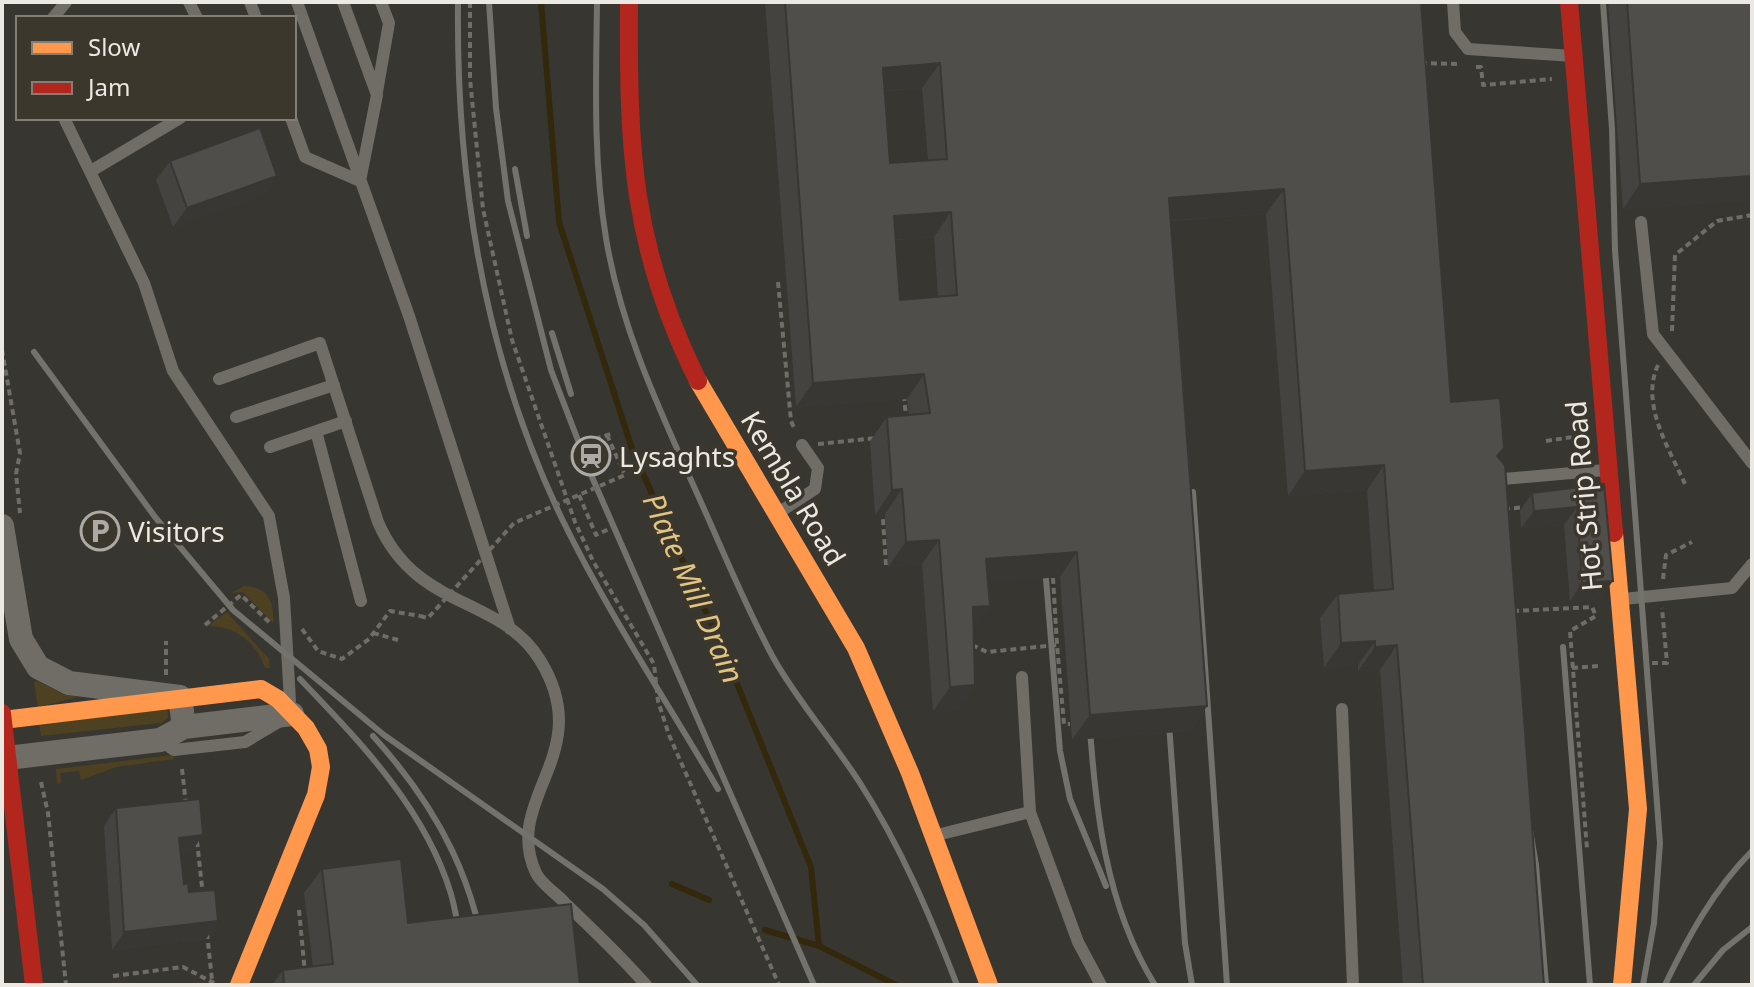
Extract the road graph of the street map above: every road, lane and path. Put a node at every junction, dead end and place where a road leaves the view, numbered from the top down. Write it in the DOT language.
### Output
graph roads {
  1 [pos="297,2"];
  2 [pos="343,2"];
  3 [pos="381,2"];
  4 [pos="470,2"];
  5 [pos="629,2"];
  6 [pos="1453,2"];
  7 [pos="1569,2"];
  8 [pos="1573,56"];
  9 [pos="1418,63"];
  10 [pos="1559,88"];
  11 [pos="377,95"];
  12 [pos="65,120"];
  13 [pos="177,120"];
  14 [pos="292,120"];
  15 [pos="91,171"];
  16 [pos="360,181"];
  17 [pos="1752,215"];
  18 [pos="1641,222"];
  19 [pos="778,282"];
  20 [pos="1671,334"];
  21 [pos="2,350"];
  22 [pos="1660,361"];
  23 [pos="219,379"];
  24 [pos="334,385"];
  25 [pos="904,388"];
  26 [pos="917,402"];
  27 [pos="905,403"];
  28 [pos="236,417"];
  29 [pos="346,421"];
  30 [pos="316,431"];
  31 [pos="907,432"];
  32 [pos="1589,435"];
  33 [pos="880,437"];
  34 [pos="595,439"];
  35 [pos="1546,441"];
  36 [pos="802,445"];
  37 [pos="270,447"];
  38 [pos="1752,463"];
  39 [pos="1609,470"];
  40 [pos="1489,481"];
  41 [pos="1685,484"];
  42 [pos="579,495"];
  43 [pos="1538,505"];
  44 [pos="1495,510"];
  45 [pos="776,514"];
  46 [pos="894,518"];
  47 [pos="11,524"];
  48 [pos="609,529"];
  49 [pos="1752,564"];
  50 [pos="886,565"];
  51 [pos="1053,578"];
  52 [pos="1620,599"];
  53 [pos="361,601"];
  54 [pos="1501,612"];
  55 [pos="205,625"];
  56 [pos="299,626"];
  57 [pos="274,627"];
  58 [pos="510,629"];
  59 [pos="373,633"];
  60 [pos="398,640"];
  61 [pos="166,641"];
  62 [pos="1057,645"];
  63 [pos="1022,677"];
  64 [pos="173,688"];
  65 [pos="1342,709"];
  66 [pos="2,713"];
  67 [pos="292,714"];
  68 [pos="2,720"];
  69 [pos="184,727"];
  70 [pos="160,740"];
  71 [pos="5,758"];
  72 [pos="182,769"];
  73 [pos="40,778"];
  74 [pos="194,812"];
  75 [pos="1030,812"];
  76 [pos="196,827"];
  77 [pos="934,836"];
  78 [pos="1587,849"];
  79 [pos="298,899"];
  80 [pos="204,905"];
  81 [pos="206,920"];
  82 [pos="113,976"];
  83 [pos="306,981"];
  84 [pos="215,984"];
  85 [pos="34,985"];
  86 [pos="66,985"];
  87 [pos="239,985"];
  88 [pos="646,985"];
  89 [pos="779,985"];
  90 [pos="989,985"];
  91 [pos="1101,985"];
  92 [pos="1353,985"];
  93 [pos="1622,985"];
  1 -- 16 [label="lane"];
  2 -- 11 [label="lane"];
  3 -- 11 [label="lane"];
  4 -- 89 [label="path"];
  5 -- 45 [label="street, Kembla Road"];
  6 -- 8 [label="lane"];
  7 -- 8 [label="street, Hot Strip Road"];
  8 -- 39 [label="street, Hot Strip Road"];
  9 -- 10 [label="path"];
  11 -- 16 [label="lane"];
  12 -- 15 [label="lane"];
  13 -- 15 [label="lane"];
  14 -- 16 [label="lane"];
  15 -- 67 [label="lane"];
  16 -- 58 [label="lane"];
  17 -- 20 [label="path"];
  18 -- 38 [label="lane"];
  19 -- 36 [label="path"];
  21 -- 47 [label="path"];
  22 -- 41 [label="path"];
  23 -- 24 [label="lane"];
  24 -- 28 [label="lane"];
  24 -- 29 [label="lane"];
  25 -- 27 [label="path"];
  26 -- 27 [label="path"];
  27 -- 31 [label="path"];
  29 -- 30 [label="lane"];
  29 -- 58 [label="lane"];
  30 -- 37 [label="lane"];
  30 -- 53 [label="lane"];
  32 -- 35 [label="path"];
  33 -- 36 [label="path"];
  34 -- 42 [label="path, bridge"];
  36 -- 45 [label="lane"];
  39 -- 40 [label="lane"];
  39 -- 52 [label="street, Hot Strip Road"];
  42 -- 48 [label="path"];
  42 -- 59 [label="path, bridge"];
  43 -- 44 [label="path"];
  45 -- 77 [label="street, Kembla Road"];
  46 -- 50 [label="path"];
  47 -- 64 [label="street"];
  49 -- 52 [label="lane"];
  51 -- 62 [label="path"];
  52 -- 93 [label="street, Hot Strip Road"];
  54 -- 78 [label="path"];
  55 -- 57 [label="path"];
  56 -- 59 [label="path"];
  58 -- 88 [label="lane"];
  59 -- 60 [label="path"];
  61 -- 64 [label="path"];
  63 -- 75 [label="lane"];
  64 -- 67 [label="street"];
  64 -- 68 [label="street"];
  64 -- 69 [label="street"];
  65 -- 92 [label="lane"];
  66 -- 68 [label="street"];
  67 -- 69 [label="street"];
  67 -- 70 [label="lane"];
  67 -- 87 [label="street"];
  68 -- 71 [label="street"];
  69 -- 70 [label="street"];
  70 -- 71 [label="street"];
  71 -- 85 [label="street"];
  72 -- 74 [label="path"];
  73 -- 86 [label="path"];
  75 -- 77 [label="lane"];
  75 -- 91 [label="lane"];
  76 -- 80 [label="path"];
  77 -- 90 [label="street, Kembla Road"];
  79 -- 83 [label="path"];
  81 -- 84 [label="path"];
  82 -- 84 [label="path"];
}
